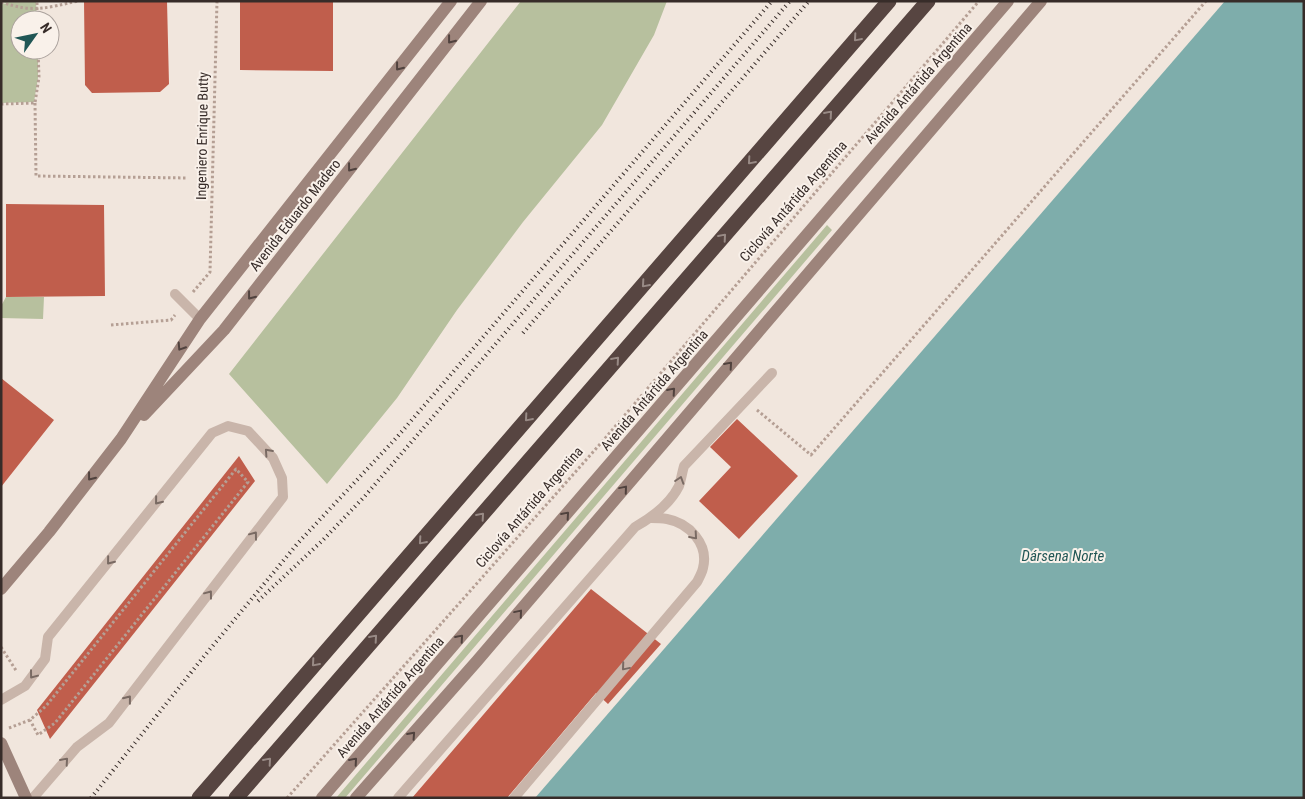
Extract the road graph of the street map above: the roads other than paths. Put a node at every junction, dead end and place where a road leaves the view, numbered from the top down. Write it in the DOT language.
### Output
graph roads {
  1 [pos="451,1"];
  2 [pos="481,1"];
  3 [pos="889,1"];
  4 [pos="928,1"];
  5 [pos="1008,1"];
  6 [pos="1041,1"];
  7 [pos="175,294"];
  8 [pos="200,319"];
  9 [pos="772,373"];
  10 [pos="121,439"];
  11 [pos="650,518"];
  12 [pos="1,589"];
  13 [pos="1,700"];
  14 [pos="1,743"];
  15 [pos="26,798"];
  16 [pos="33,798"];
  17 [pos="199,798"];
  18 [pos="236,798"];
  19 [pos="322,798"];
  20 [pos="356,798"];
  21 [pos="398,798"];
  22 [pos="514,798"];
  1 -- 8 [label="main road, Avenida Eduardo Madero, one-way"];
  2 -- 10 [label="main road, Avenida Eduardo Madero, one-way"];
  3 -- 17 [label="highway, one-way"];
  18 -- 4 [label="highway, one-way"];
  19 -- 5 [label="main road, Avenida Antártida Argentina, one-way"];
  20 -- 6 [label="main road, one-way"];
  7 -- 8 [label="lane"];
  8 -- 10 [label="main road, Avenida Eduardo Madero, one-way"];
  11 -- 9 [label="lane, one-way"];
  10 -- 12 [label="main road, Avenida Eduardo Madero, one-way"];
  11 -- 21 [label="lane"];
  11 -- 22 [label="lane, one-way"];
  16 -- 13 [label="lane, one-way"];
  14 -- 15 [label="main road"];
}
